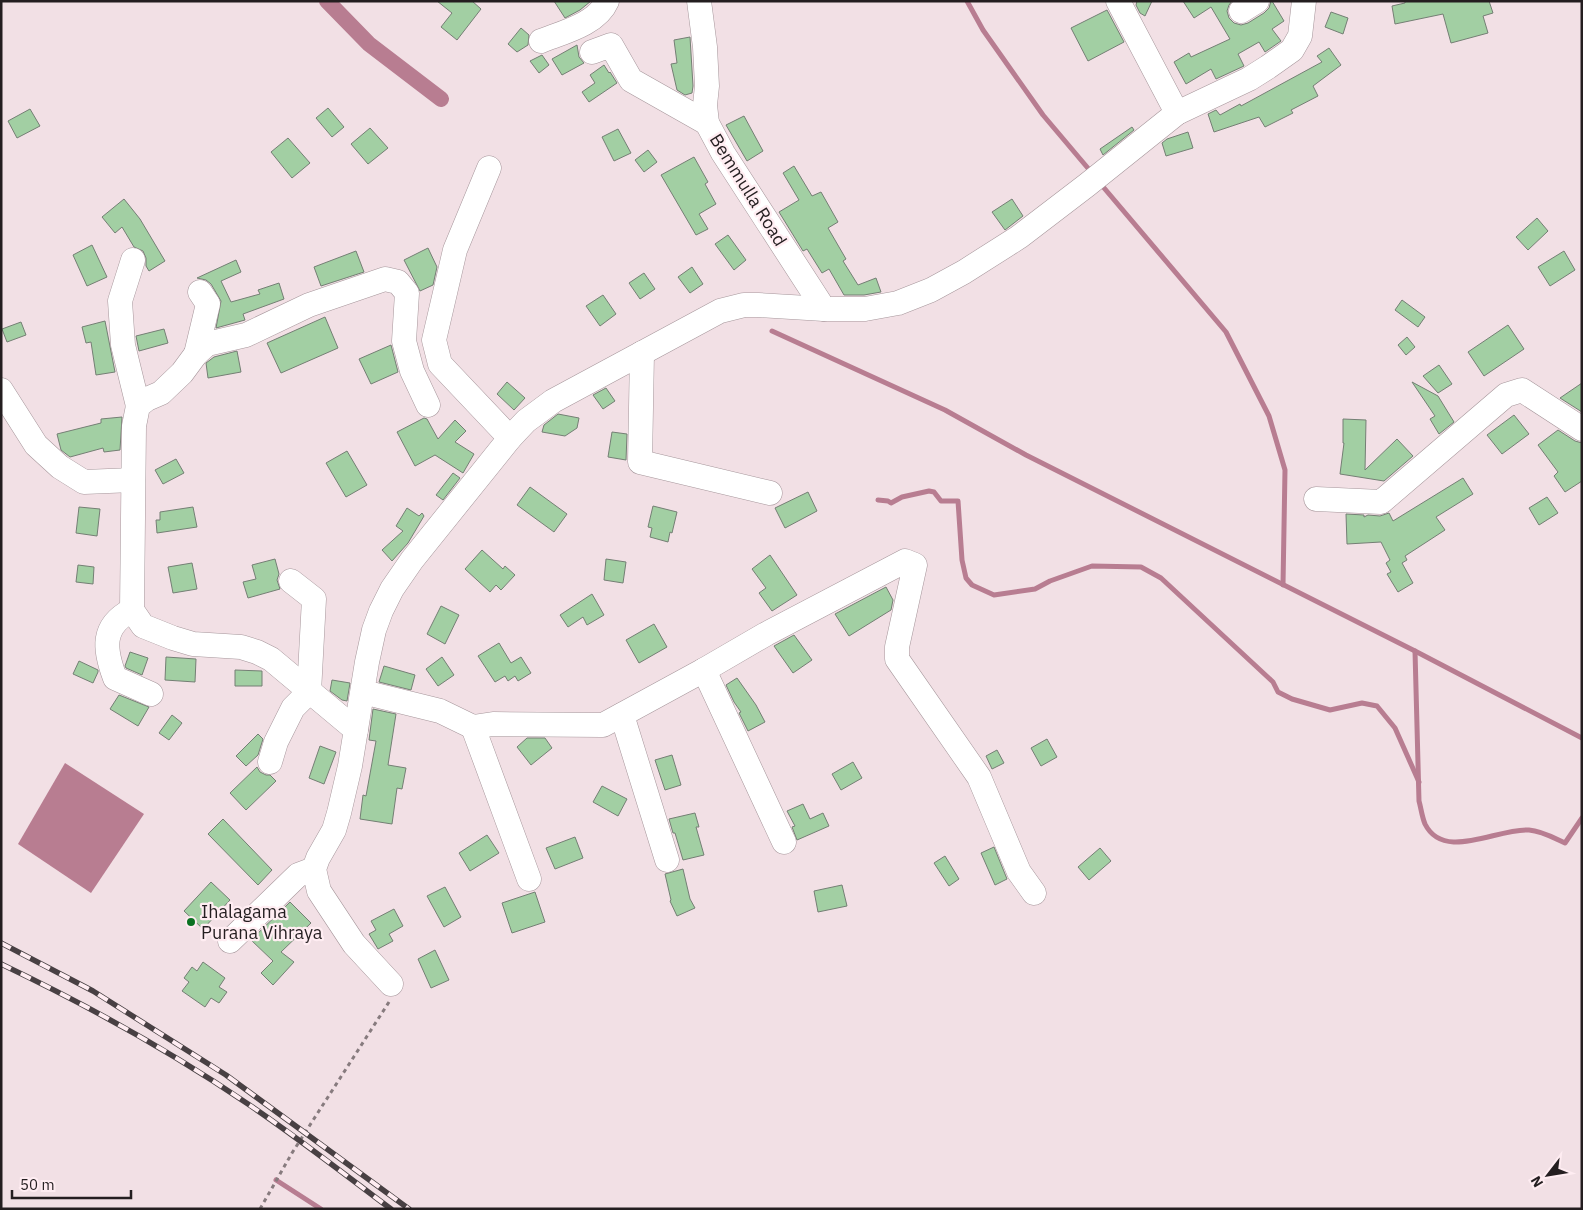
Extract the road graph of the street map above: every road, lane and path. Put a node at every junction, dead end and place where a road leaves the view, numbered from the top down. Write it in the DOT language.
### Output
graph roads {
  1 [pos="607,1"];
  2 [pos="700,1"];
  3 [pos="1118,1"];
  4 [pos="1302,3"];
  5 [pos="541,41"];
  6 [pos="592,52"];
  7 [pos="1176,113"];
  8 [pos="707,123"];
  9 [pos="489,168"];
  10 [pos="133,260"];
  11 [pos="200,292"];
  12 [pos="824,309"];
  13 [pos="642,353"];
  14 [pos="196,354"];
  15 [pos="1,390"];
  16 [pos="138,406"];
  17 [pos="428,406"];
  18 [pos="1582,429"];
  19 [pos="510,438"];
  20 [pos="133,480"];
  21 [pos="770,493"];
  22 [pos="1316,499"];
  23 [pos="291,581"];
  24 [pos="132,610"];
  25 [pos="704,670"];
  26 [pos="309,692"];
  27 [pos="363,692"];
  28 [pos="151,694"];
  29 [pos="622,715"];
  30 [pos="473,726"];
  31 [pos="356,730"];
  32 [pos="270,762"];
  33 [pos="784,842"];
  34 [pos="667,860"];
  35 [pos="314,869"];
  36 [pos="529,879"];
  37 [pos="1034,893"];
  38 [pos="230,941"];
  39 [pos="391,984"];
  40 [pos="260,1209"];
  1 -- 5 [label="street"];
  2 -- 8 [label="street, Bemmulla Road"];
  3 -- 7 [label="street"];
  4 -- 7 [label="street"];
  6 -- 8 [label="street"];
  7 -- 12 [label="street"];
  8 -- 12 [label="street, Bemmulla Road"];
  9 -- 19 [label="street"];
  10 -- 16 [label="street"];
  11 -- 14 [label="street"];
  12 -- 13 [label="street"];
  13 -- 19 [label="street"];
  13 -- 21 [label="street"];
  14 -- 16 [label="street"];
  14 -- 17 [label="street"];
  15 -- 20 [label="street"];
  16 -- 20 [label="street"];
  18 -- 22 [label="street"];
  19 -- 27 [label="street"];
  20 -- 24 [label="street"];
  23 -- 26 [label="street"];
  24 -- 26 [label="street"];
  24 -- 28 [label="street"];
  25 -- 29 [label="street"];
  25 -- 33 [label="street"];
  25 -- 37 [label="street"];
  26 -- 31 [label="street"];
  26 -- 32 [label="street"];
  27 -- 30 [label="street"];
  27 -- 31 [label="street"];
  29 -- 30 [label="street"];
  29 -- 34 [label="street"];
  30 -- 36 [label="street"];
  31 -- 35 [label="street"];
  35 -- 38 [label="street"];
  35 -- 39 [label="street"];
  39 -- 40 [label="path"];
}
